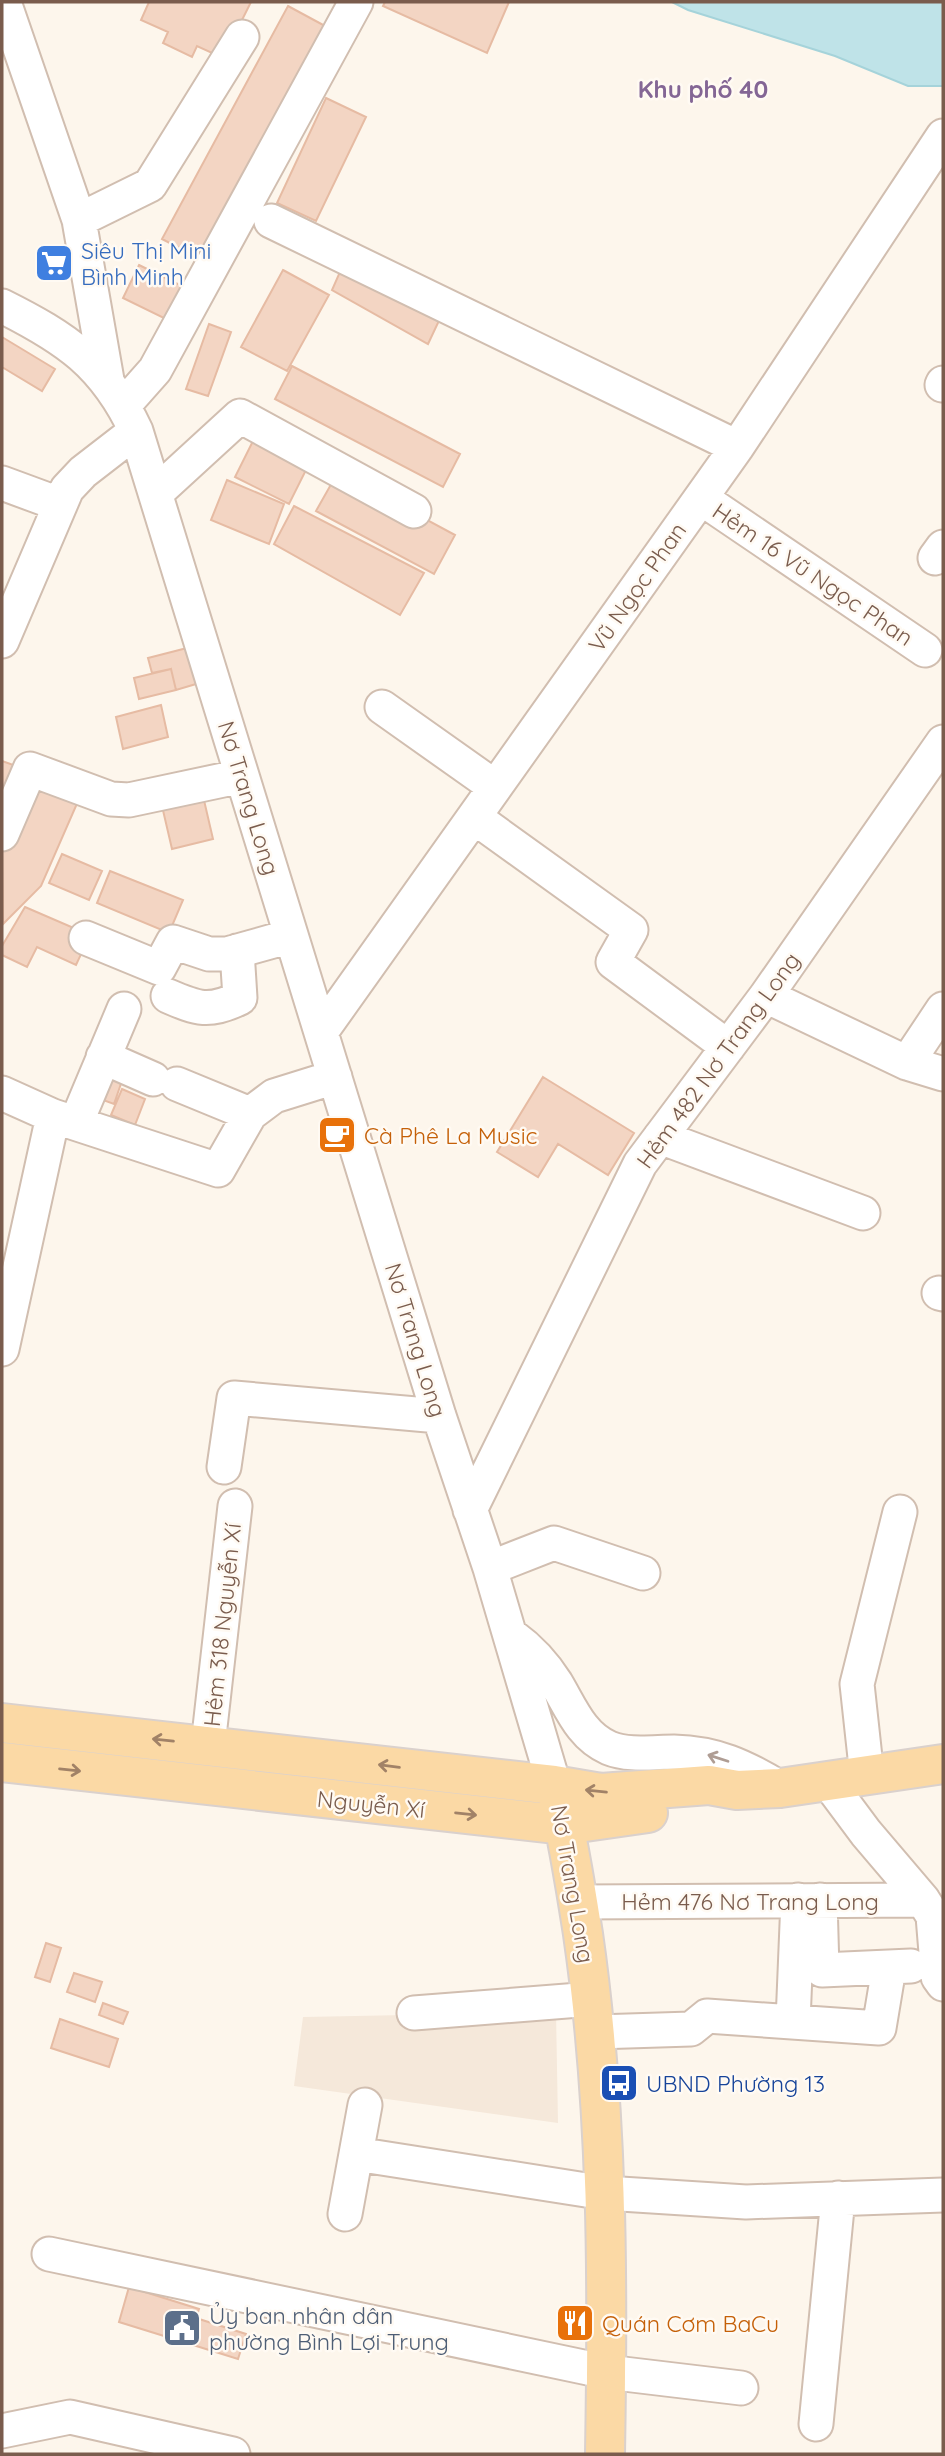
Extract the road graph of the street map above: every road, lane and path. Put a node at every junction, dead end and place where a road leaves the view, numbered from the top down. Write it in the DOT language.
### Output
graph roads {
  1 [pos="4,2"];
  2 [pos="356,2"];
  3 [pos="242,37"];
  4 [pos="943,136"];
  5 [pos="79,220"];
  6 [pos="271,221"];
  7 [pos="2,306"];
  8 [pos="122,405"];
  9 [pos="737,447"];
  10 [pos="2,483"];
  11 [pos="156,493"];
  12 [pos="701,498"];
  13 [pos="59,504"];
  14 [pos="414,511"];
  15 [pos="2,641"];
  16 [pos="925,650"];
  17 [pos="382,706"];
  18 [pos="943,742"];
  19 [pos="242,776"];
  20 [pos="495,787"];
  21 [pos="474,817"];
  22 [pos="2,834"];
  23 [pos="291,936"];
  24 [pos="86,938"];
  25 [pos="237,951"];
  26 [pos="168,996"];
  27 [pos="766,996"];
  28 [pos="124,1009"];
  29 [pos="943,1009"];
  30 [pos="321,1032"];
  31 [pos="728,1047"];
  32 [pos="103,1057"];
  33 [pos="908,1063"];
  34 [pos="943,1073"];
  35 [pos="335,1077"];
  36 [pos="2,1093"];
  37 [pos="250,1114"];
  38 [pos="64,1120"];
  39 [pos="660,1137"];
  40 [pos="863,1213"];
  41 [pos="2,1349"];
  42 [pos="439,1416"];
  43 [pos="224,1467"];
  44 [pos="235,1506"];
  45 [pos="470,1510"];
  46 [pos="900,1511"];
  47 [pos="491,1568"];
  48 [pos="643,1573"];
  49 [pos="511,1635"];
  50 [pos="2,1723"];
  51 [pos="208,1745"];
  52 [pos="2,1762"];
  53 [pos="943,1764"];
  54 [pos="867,1776"];
  55 [pos="828,1782"];
  56 [pos="554,1785"];
  57 [pos="779,1788"];
  58 [pos="737,1790"];
  59 [pos="564,1825"];
  60 [pos="809,1900"];
  61 [pos="923,1900"];
  62 [pos="578,1902"];
  63 [pos="889,1968"];
  64 [pos="940,1974"];
  65 [pos="414,2013"];
  66 [pos="594,2015"];
  67 [pos="793,2022"];
  68 [pos="365,2105"];
  69 [pos="356,2154"];
  70 [pos="605,2193"];
  71 [pos="943,2194"];
  72 [pos="838,2198"];
  73 [pos="345,2214"];
  74 [pos="49,2254"];
  75 [pos="607,2372"];
  76 [pos="741,2388"];
  77 [pos="816,2424"];
  78 [pos="2,2431"];
  79 [pos="233,2454"];
  80 [pos="605,2454"];
  1 -- 5 [label="street"];
  2 -- 8 [label="street"];
  3 -- 5 [label="street"];
  4 -- 9 [label="street, Vũ Ngọc Phan"];
  5 -- 8 [label="street"];
  6 -- 9 [label="street"];
  7 -- 8 [label="street, Nơ Trang Long"];
  8 -- 11 [label="street, Nơ Trang Long"];
  8 -- 13 [label="street"];
  9 -- 12 [label="street, Vũ Ngọc Phan"];
  10 -- 13 [label="street"];
  11 -- 14 [label="street"];
  11 -- 19 [label="street, Nơ Trang Long"];
  12 -- 16 [label="street, Hẻm 16 Vũ Ngọc Phan"];
  12 -- 20 [label="street, Vũ Ngọc Phan"];
  13 -- 15 [label="street"];
  17 -- 20 [label="street"];
  18 -- 27 [label="street, Hẻm 482 Nơ Trang Long"];
  19 -- 22 [label="street"];
  19 -- 23 [label="street, Nơ Trang Long"];
  20 -- 21 [label="street, Vũ Ngọc Phan"];
  21 -- 30 [label="street, Vũ Ngọc Phan"];
  21 -- 31 [label="street"];
  23 -- 25 [label="street"];
  23 -- 30 [label="street, Nơ Trang Long"];
  24 -- 25 [label="street"];
  25 -- 26 [label="street"];
  27 -- 31 [label="street, Hẻm 482 Nơ Trang Long"];
  27 -- 33 [label="street"];
  28 -- 32 [label="street"];
  29 -- 33 [label="street"];
  30 -- 35 [label="street, Nơ Trang Long"];
  31 -- 39 [label="street, Hẻm 482 Nơ Trang Long"];
  32 -- 37 [label="street"];
  32 -- 38 [label="street"];
  33 -- 34 [label="street"];
  35 -- 37 [label="street"];
  35 -- 42 [label="street, Nơ Trang Long"];
  36 -- 38 [label="street"];
  37 -- 38 [label="street"];
  38 -- 41 [label="street"];
  39 -- 40 [label="street"];
  39 -- 45 [label="street, Hẻm 482 Nơ Trang Long"];
  42 -- 43 [label="street"];
  42 -- 45 [label="street, Nơ Trang Long"];
  44 -- 51 [label="street, Hẻm 318 Nguyễn Xí"];
  45 -- 47 [label="street, Nơ Trang Long"];
  46 -- 54 [label="street"];
  47 -- 48 [label="street"];
  47 -- 49 [label="street, Nơ Trang Long"];
  49 -- 56 [label="street, Nơ Trang Long"];
  57 -- 49 [label="street, one-way"];
  51 -- 50 [label="main road, Nguyễn Xí, one-way"];
  56 -- 51 [label="main road, Nguyễn Xí, one-way"];
  52 -- 59 [label="main road, Nguyễn Xí, one-way"];
  53 -- 54 [label="main road, Nguyễn Xí"];
  54 -- 55 [label="main road, Nguyễn Xí"];
  55 -- 57 [label="main road, Nguyễn Xí"];
  55 -- 61 [label="street"];
  58 -- 56 [label="main road, Nguyễn Xí, one-way"];
  56 -- 59 [label="main road, Nơ Trang Long"];
  57 -- 58 [label="main road, Nguyễn Xí"];
  58 -- 59 [label="main road, Nguyễn Xí"];
  59 -- 62 [label="main road, Nơ Trang Long"];
  60 -- 61 [label="street, Hẻm 476 Nơ Trang Long"];
  60 -- 62 [label="street, Hẻm 476 Nơ Trang Long"];
  60 -- 63 [label="street"];
  60 -- 67 [label="street"];
  61 -- 64 [label="street"];
  62 -- 66 [label="main road, Nơ Trang Long"];
  63 -- 64 [label="street"];
  63 -- 67 [label="street"];
  65 -- 66 [label="street"];
  66 -- 67 [label="street"];
  66 -- 70 [label="main road, Nơ Trang Long"];
  68 -- 69 [label="street"];
  69 -- 70 [label="street"];
  69 -- 73 [label="street"];
  70 -- 72 [label="street"];
  70 -- 75 [label="main road, Nơ Trang Long"];
  71 -- 72 [label="street"];
  72 -- 77 [label="street"];
  74 -- 75 [label="street"];
  75 -- 76 [label="street"];
  75 -- 80 [label="main road, Nơ Trang Long"];
  78 -- 79 [label="street"];
}
